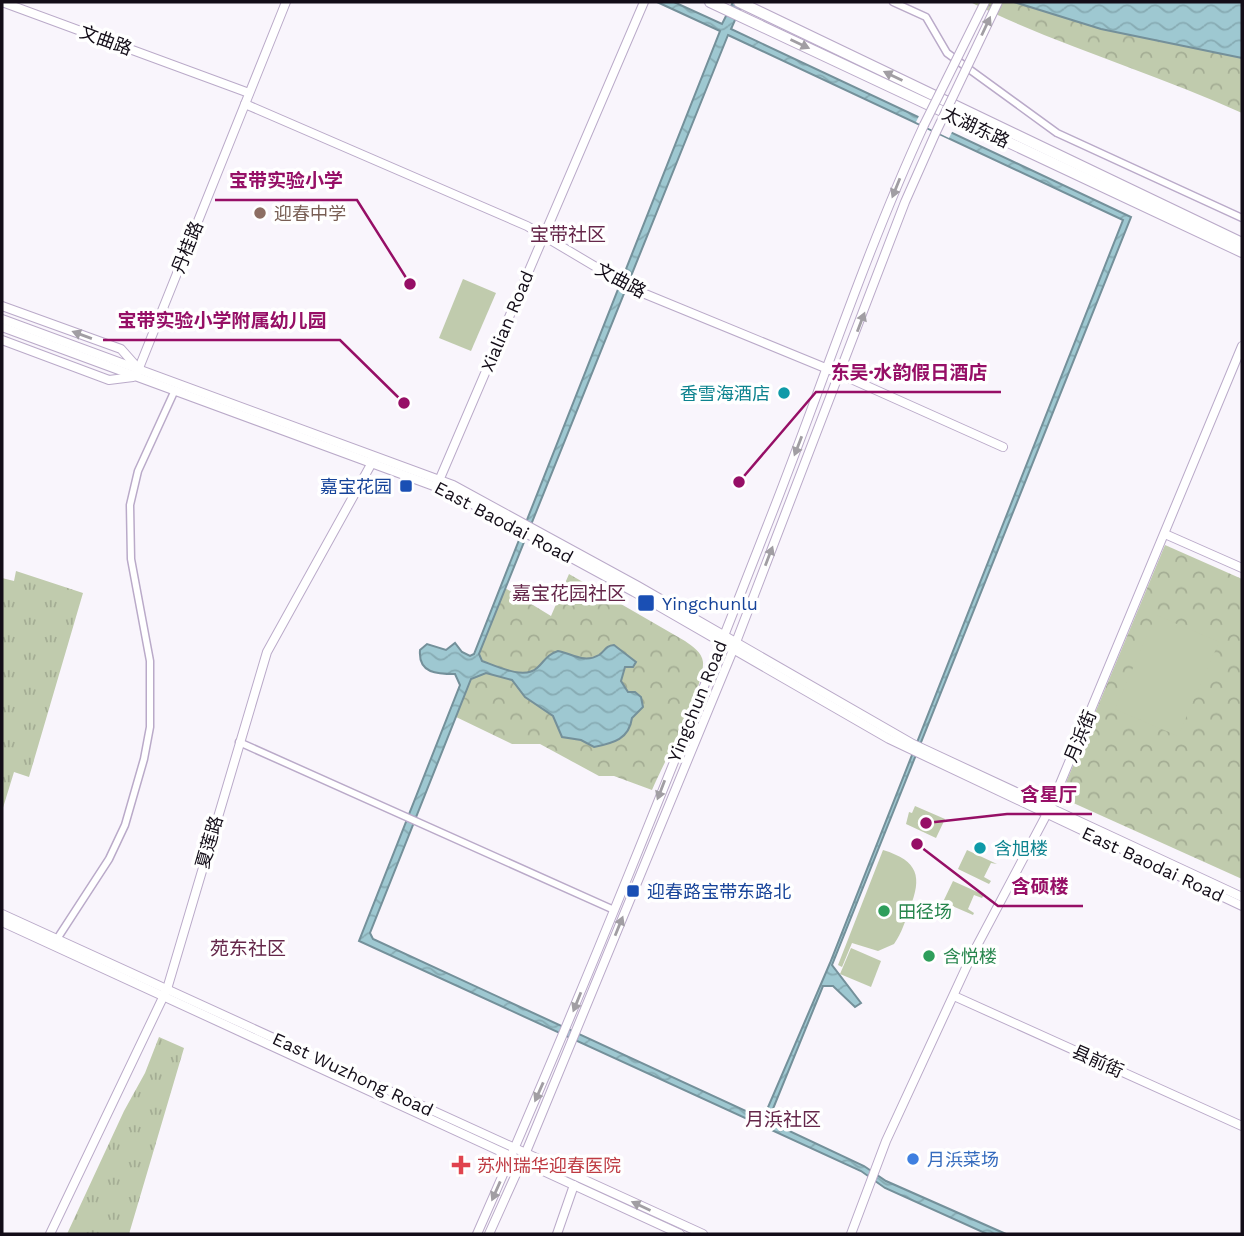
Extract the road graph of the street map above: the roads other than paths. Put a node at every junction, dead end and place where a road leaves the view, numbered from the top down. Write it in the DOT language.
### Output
graph roads {
  1 [pos="2,2"];
  2 [pos="286,2"];
  3 [pos="644,2"];
  4 [pos="710,2"];
  5 [pos="893,2"];
  6 [pos="985,2"];
  7 [pos="998,2"];
  8 [pos="741,3"];
  9 [pos="249,93"];
  10 [pos="245,104"];
  11 [pos="1242,218"];
  12 [pos="544,235"];
  13 [pos="1242,243"];
  14 [pos="1242,252"];
  15 [pos="2,306"];
  16 [pos="2,319"];
  17 [pos="2,327"];
  18 [pos="2,340"];
  19 [pos="1242,346"];
  20 [pos="828,369"];
  21 [pos="137,372"];
  22 [pos="840,374"];
  23 [pos="175,390"];
  24 [pos="1003,447"];
  25 [pos="374,458"];
  26 [pos="438,482"];
  27 [pos="1166,534"];
  28 [pos="1242,568"];
  29 [pos="722,640"];
  30 [pos="734,647"];
  31 [pos="238,741"];
  32 [pos="1049,811"];
  33 [pos="1242,897"];
  34 [pos="1242,906"];
  35 [pos="614,910"];
  36 [pos="2,914"];
  37 [pos="2,922"];
  38 [pos="57,939"];
  39 [pos="165,993"];
  40 [pos="954,996"];
  41 [pos="569,1036"];
  42 [pos="1242,1126"];
  43 [pos="513,1152"];
  44 [pos="526,1152"];
  45 [pos="522,1161"];
  46 [pos="574,1185"];
  47 [pos="50,1234"];
  48 [pos="477,1234"];
  49 [pos="489,1234"];
  50 [pos="557,1234"];
  51 [pos="680,1234"];
  52 [pos="704,1234"];
  53 [pos="850,1234"];
  1 -- 9 [label="main road, 文曲路"];
  2 -- 9 [label="main road, 丹桂路"];
  3 -- 12 [label="main road, Xialian Road"];
  4 -- 14 [label="main road, 太湖东路, one-way"];
  5 -- 11 [label="street"];
  6 -- 20 [label="main road, Yingchun Road, one-way, bridge"];
  22 -- 7 [label="main road, Yingchun Road, one-way, bridge"];
  13 -- 8 [label="main road, 太湖东路, one-way"];
  9 -- 10 [label="main road, 丹桂路"];
  10 -- 12 [label="main road, 文曲路"];
  10 -- 21 [label="main road, 丹桂路"];
  12 -- 20 [label="main road, 文曲路"];
  12 -- 26 [label="main road, Xialian Road"];
  21 -- 15 [label="main road, one-way"];
  16 -- 21 [label="main road, East Baodai Road"];
  17 -- 21 [label="main road, East Baodai Road"];
  18 -- 21 [label="main road"];
  19 -- 27 [label="main road, 月浜街"];
  20 -- 22 [label="main road, 文曲路"];
  20 -- 29 [label="main road, Yingchun Road, one-way"];
  21 -- 23 [label="main road, East Baodai Road"];
  21 -- 25 [label="main road, East Baodai Road"];
  22 -- 24 [label="main road, 文曲路"];
  30 -- 22 [label="main road, Yingchun Road, one-way"];
  23 -- 25 [label="main road, East Baodai Road"];
  23 -- 38 [label="street"];
  25 -- 26 [label="main road, East Baodai Road"];
  25 -- 31 [label="main road, 夏莲路"];
  26 -- 29 [label="main road, East Baodai Road"];
  27 -- 28 [label="main road"];
  27 -- 32 [label="main road, 月浜街"];
  29 -- 30 [label="main road, East Baodai Road"];
  29 -- 35 [label="main road, Yingchun Road, one-way"];
  30 -- 32 [label="main road, East Baodai Road"];
  41 -- 30 [label="main road, Yingchun Road, one-way"];
  31 -- 35 [label="street"];
  31 -- 39 [label="main road, 夏莲路"];
  32 -- 33 [label="main road, East Baodai Road"];
  32 -- 34 [label="main road, East Baodai Road"];
  32 -- 40 [label="main road, 月浜街"];
  35 -- 41 [label="main road, Yingchun Road, one-way"];
  36 -- 38 [label="main road, East Wuzhong Road"];
  37 -- 39 [label="main road, East Wuzhong Road"];
  38 -- 39 [label="main road, East Wuzhong Road"];
  39 -- 43 [label="main road, East Wuzhong Road"];
  39 -- 47 [label="main road, 夏莲路"];
  40 -- 42 [label="main road, 县前街"];
  40 -- 53 [label="main road, 月浜街"];
  41 -- 43 [label="main road, Yingchun Road, one-way"];
  41 -- 44 [label="main road, Yingchun Road"];
  43 -- 44 [label="main road, East Wuzhong Road"];
  43 -- 45 [label="main road, East Wuzhong Road"];
  43 -- 48 [label="main road, Yingchun Road, one-way"];
  44 -- 45 [label="main road, Yingchun Road"];
  52 -- 44 [label="main road, East Wuzhong Road, one-way"];
  45 -- 46 [label="main road, East Wuzhong Road"];
  45 -- 49 [label="main road, Yingchun Road"];
  46 -- 50 [label="main road"];
  46 -- 51 [label="main road, East Wuzhong Road"];
}
